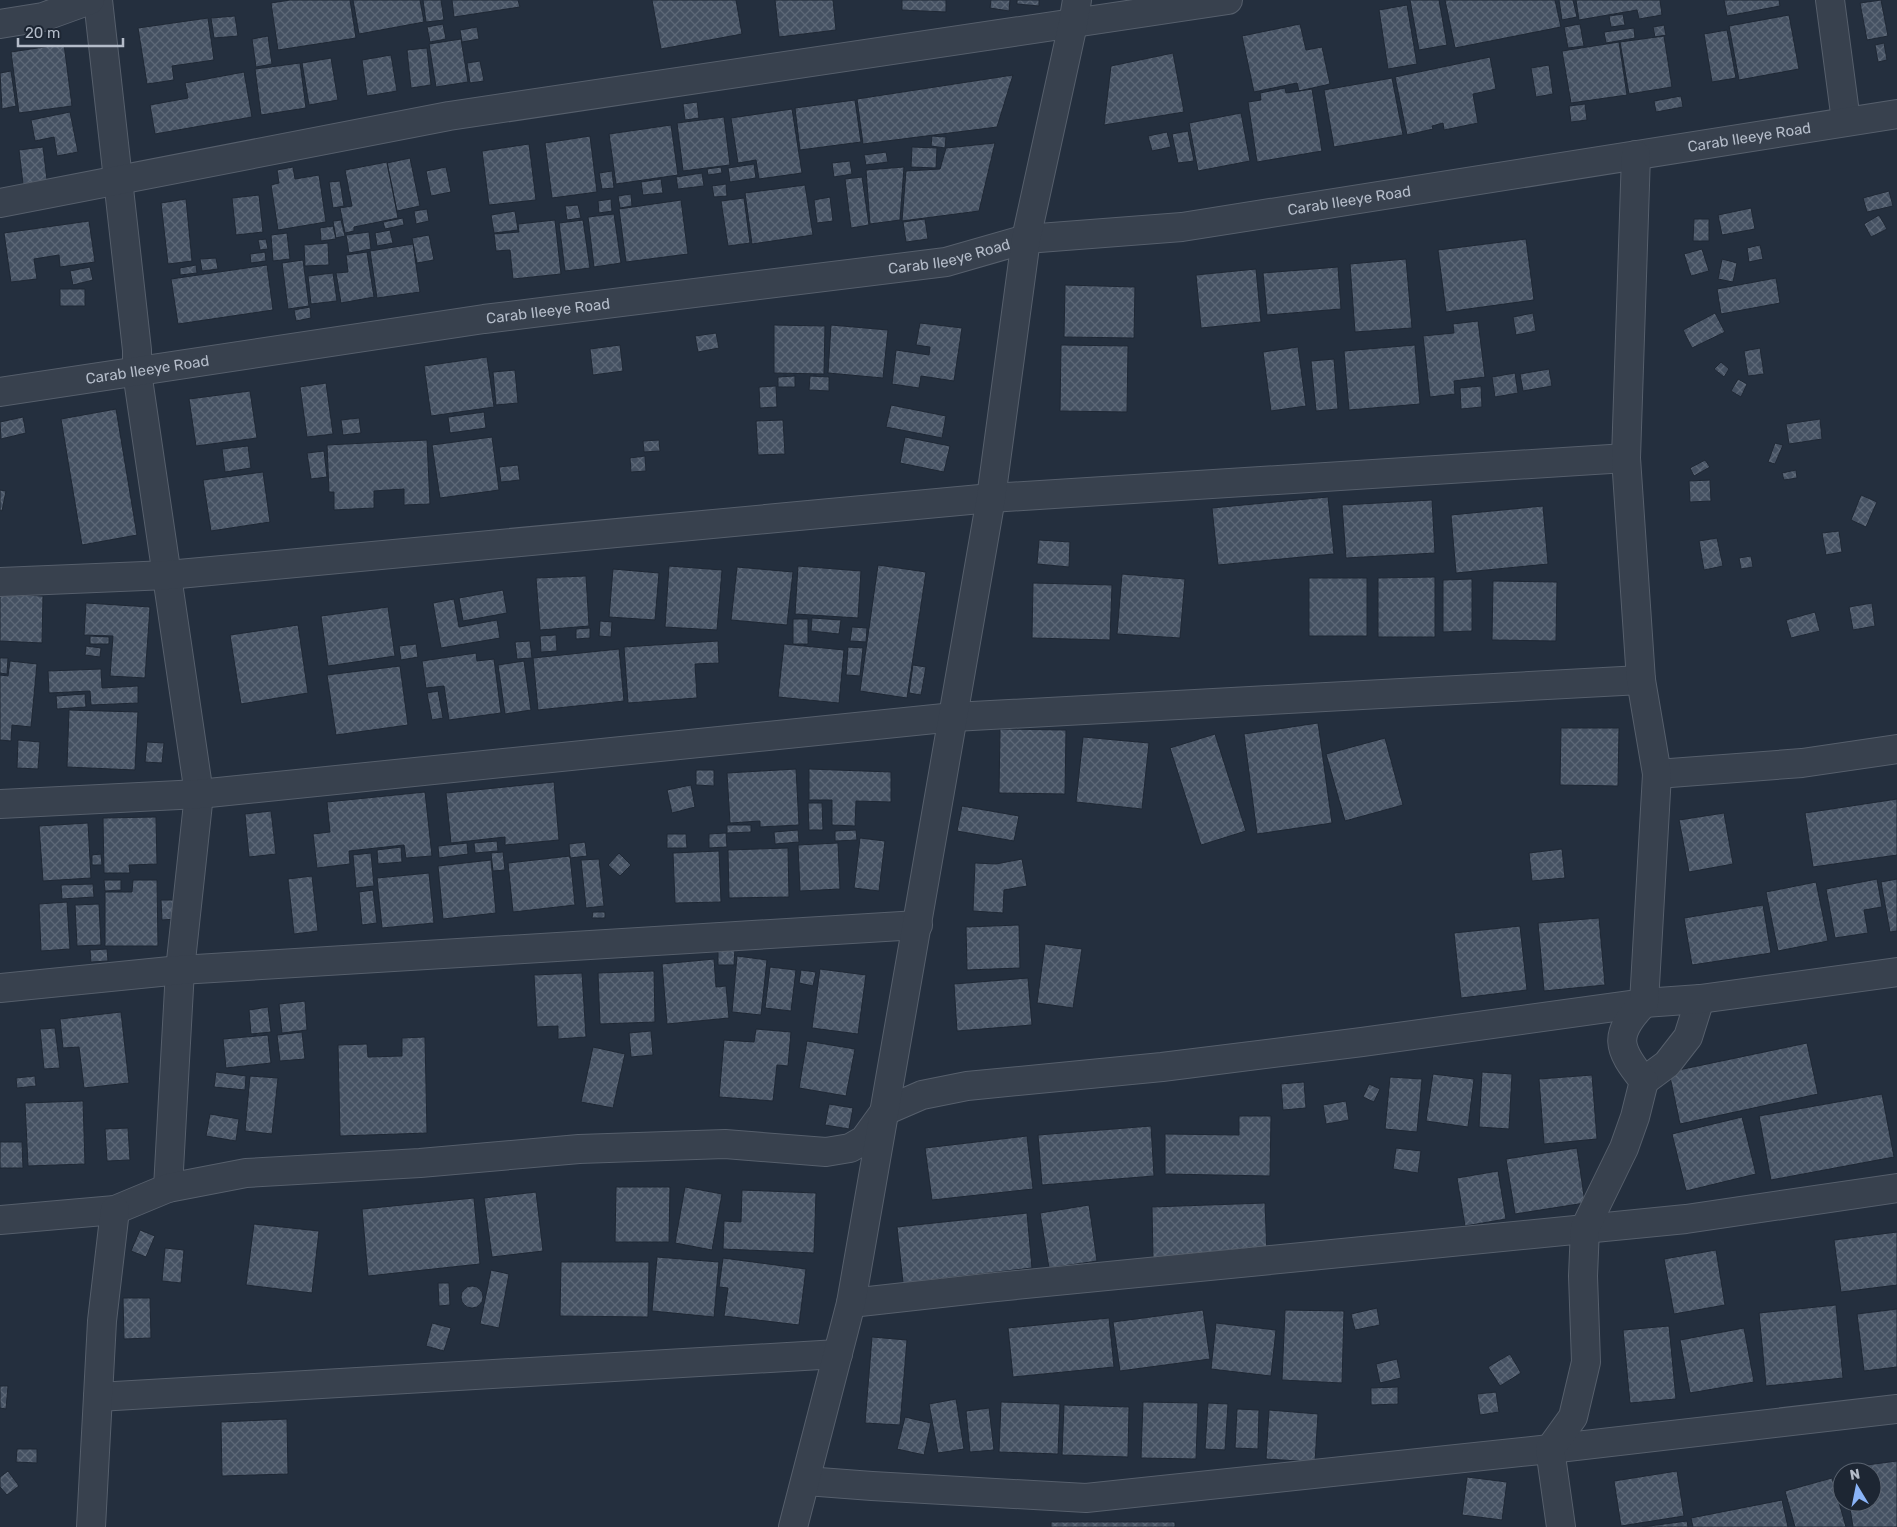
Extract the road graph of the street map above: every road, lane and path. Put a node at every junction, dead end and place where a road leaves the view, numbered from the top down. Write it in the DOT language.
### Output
graph roads {
  1 [pos="90,0"];
  2 [pos="98,0"];
  3 [pos="1228,0"];
  4 [pos="1830,0"];
  5 [pos="1075,12"];
  6 [pos="0,24"];
  7 [pos="1897,114"];
  8 [pos="1846,121"];
  9 [pos="1636,155"];
  10 [pos="117,181"];
  11 [pos="0,203"];
  12 [pos="1026,239"];
  13 [pos="137,372"];
  14 [pos="0,392"];
  15 [pos="1626,458"];
  16 [pos="992,498"];
  17 [pos="168,575"];
  18 [pos="0,582"];
  19 [pos="1641,680"];
  20 [pos="954,717"];
  21 [pos="1897,749"];
  22 [pos="1657,774"];
  23 [pos="199,794"];
  24 [pos="0,804"];
  25 [pos="918,925"];
  26 [pos="180,970"];
  27 [pos="1897,972"];
  28 [pos="0,988"];
  29 [pos="1700,999"];
  30 [pos="1644,1004"];
  31 [pos="1644,1081"];
  32 [pos="885,1111"];
  33 [pos="168,1188"];
  34 [pos="1897,1188"];
  35 [pos="115,1210"];
  36 [pos="0,1220"];
  37 [pos="1585,1228"];
  38 [pos="851,1303"];
  39 [pos="838,1354"];
  40 [pos="98,1397"];
  41 [pos="1897,1409"];
  42 [pos="1550,1450"];
  43 [pos="806,1481"];
  44 [pos="91,1527"];
  45 [pos="793,1527"];
  46 [pos="1561,1527"];
  1 -- 6 [label="street"];
  2 -- 10 [label="street"];
  3 -- 5 [label="street"];
  4 -- 8 [label="street"];
  5 -- 10 [label="street"];
  5 -- 12 [label="street"];
  7 -- 8 [label="street, Carab Ileeye Road"];
  8 -- 9 [label="street, Carab Ileeye Road"];
  9 -- 12 [label="street, Carab Ileeye Road"];
  9 -- 15 [label="street"];
  10 -- 11 [label="street"];
  10 -- 13 [label="street"];
  12 -- 13 [label="street, Carab Ileeye Road"];
  12 -- 16 [label="street"];
  13 -- 14 [label="street, Carab Ileeye Road"];
  13 -- 17 [label="street"];
  15 -- 16 [label="street"];
  15 -- 19 [label="street"];
  16 -- 17 [label="street"];
  16 -- 20 [label="street"];
  17 -- 18 [label="street"];
  17 -- 23 [label="street"];
  19 -- 20 [label="street"];
  19 -- 22 [label="street"];
  20 -- 23 [label="street"];
  20 -- 25 [label="street"];
  21 -- 22 [label="street"];
  22 -- 30 [label="street"];
  23 -- 24 [label="street"];
  23 -- 26 [label="street"];
  25 -- 26 [label="street"];
  25 -- 32 [label="street"];
  26 -- 28 [label="street"];
  26 -- 33 [label="street"];
  27 -- 29 [label="street"];
  29 -- 30 [label="street"];
  29 -- 31 [label="street"];
  30 -- 31 [label="street"];
  30 -- 32 [label="street"];
  31 -- 37 [label="street"];
  32 -- 33 [label="street"];
  32 -- 38 [label="street"];
  33 -- 35 [label="street"];
  34 -- 37 [label="street"];
  35 -- 36 [label="street"];
  35 -- 40 [label="street"];
  37 -- 38 [label="street"];
  37 -- 42 [label="street"];
  38 -- 39 [label="street"];
  39 -- 40 [label="street"];
  39 -- 43 [label="street"];
  40 -- 44 [label="street"];
  41 -- 42 [label="street"];
  42 -- 43 [label="street"];
  42 -- 46 [label="street"];
  43 -- 45 [label="street"];
}
